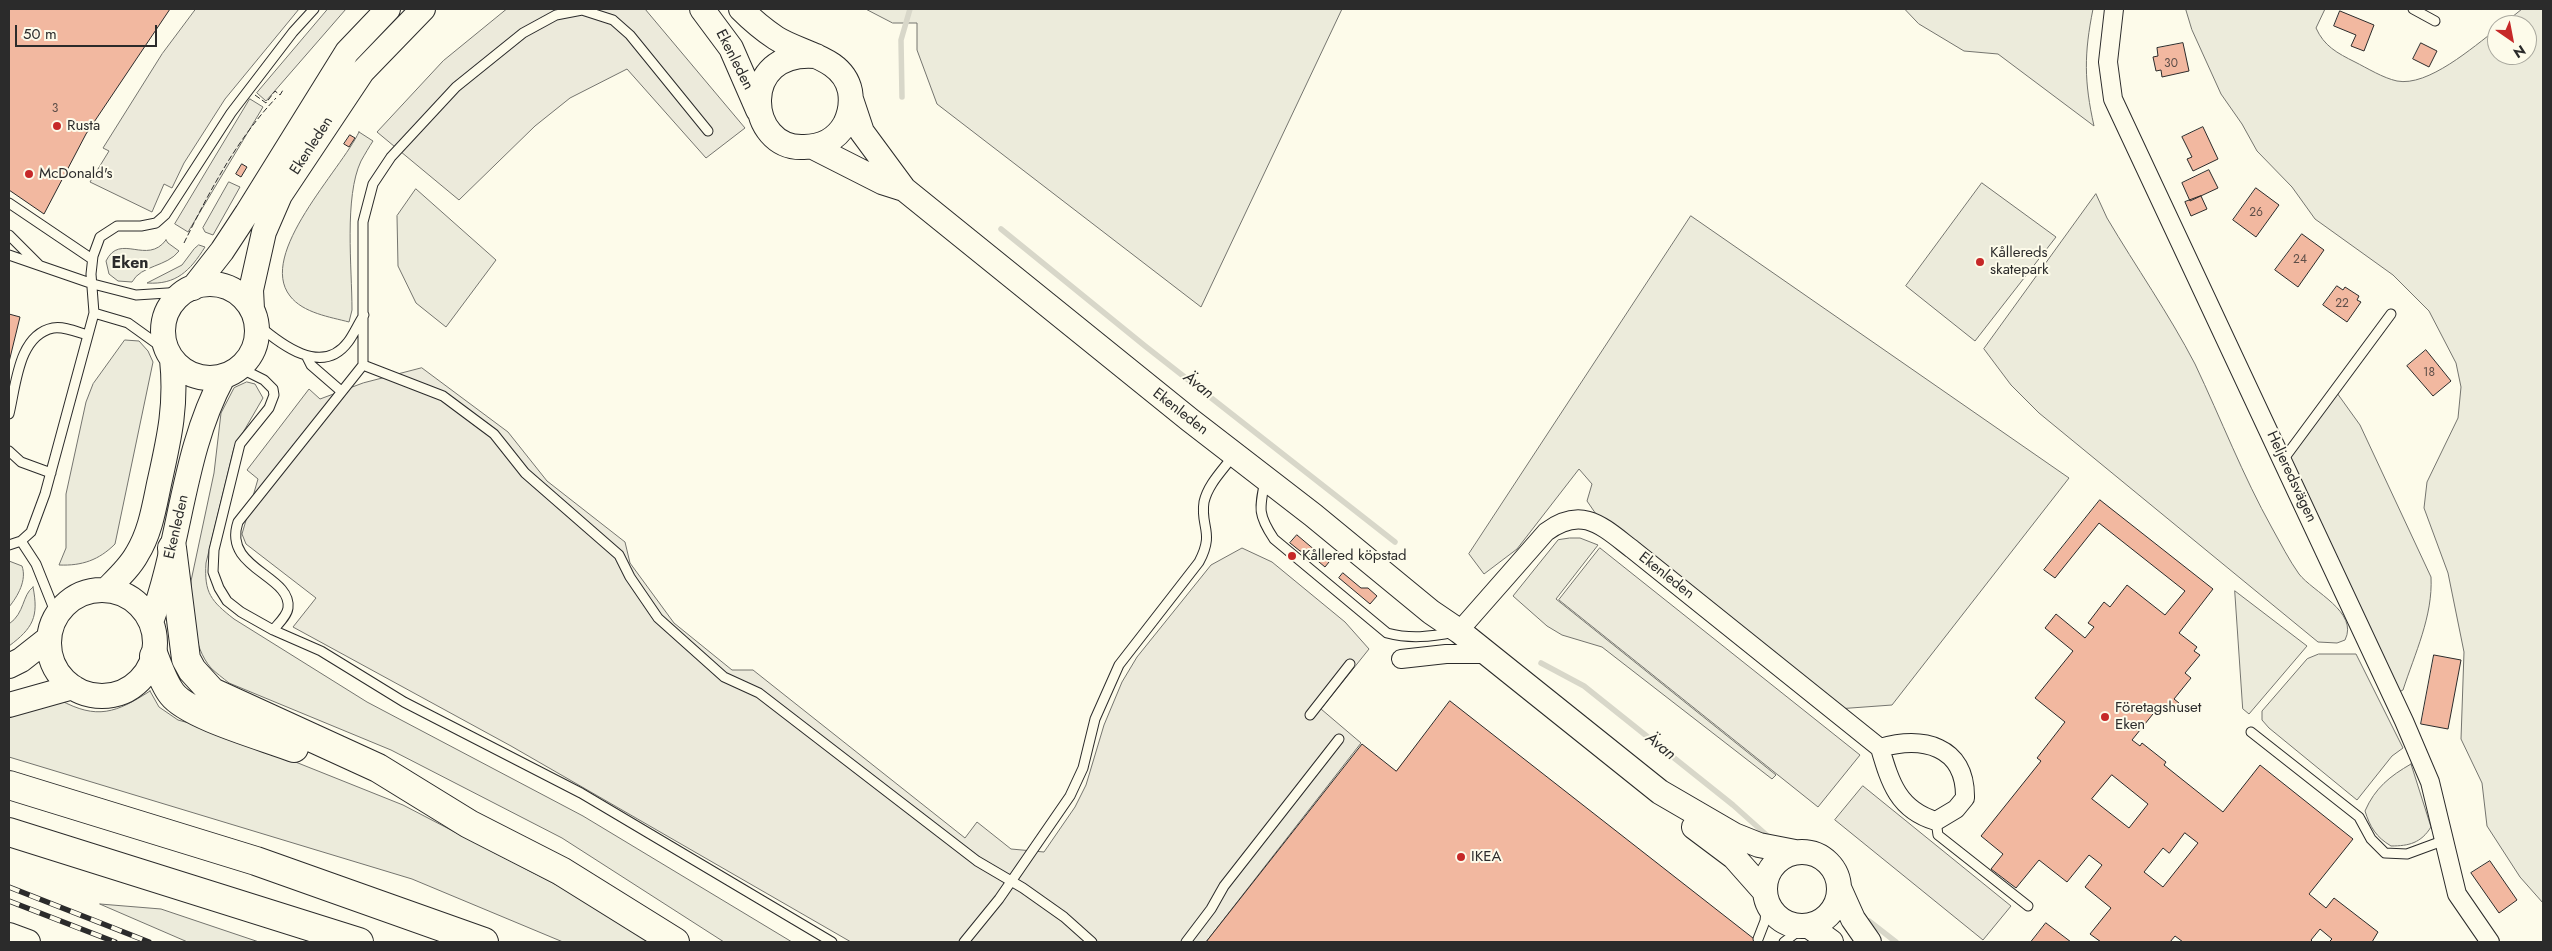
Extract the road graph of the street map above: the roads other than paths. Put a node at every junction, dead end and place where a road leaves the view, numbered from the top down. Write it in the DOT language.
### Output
graph roads {
  1 [pos="314,9"];
  2 [pos="388,9"];
  3 [pos="423,9"];
  4 [pos="702,9"];
  5 [pos="741,9"];
  6 [pos="2114,9"];
  7 [pos="2413,9"];
  8 [pos="2435,21"];
  9 [pos="816,56"];
  10 [pos="851,99"];
  11 [pos="760,114"];
  12 [pos="708,131"];
  13 [pos="813,147"];
  14 [pos="904,189"];
  15 [pos="9,203"];
  16 [pos="9,235"];
  17 [pos="9,255"];
  18 [pos="92,259"];
  19 [pos="39,265"];
  20 [pos="93,284"];
  21 [pos="188,290"];
  22 [pos="94,312"];
  23 [pos="2391,314"];
  24 [pos="364,315"];
  25 [pos="254,316"];
  26 [pos="87,335"];
  27 [pos="170,355"];
  28 [pos="307,357"];
  29 [pos="363,365"];
  30 [pos="232,372"];
  31 [pos="341,391"];
  32 [pos="9,414"];
  33 [pos="9,451"];
  34 [pos="1235,454"];
  35 [pos="2284,460"];
  36 [pos="51,473"];
  37 [pos="1266,478"];
  38 [pos="21,541"];
  39 [pos="9,545"];
  40 [pos="172,548"];
  41 [pos="107,589"];
  42 [pos="56,614"];
  43 [pos="151,622"];
  44 [pos="273,630"];
  45 [pos="1459,631"];
  46 [pos="49,638"];
  47 [pos="1487,654"];
  48 [pos="154,656"];
  49 [pos="1402,659"];
  50 [pos="1350,664"];
  51 [pos="9,666"];
  52 [pos="73,687"];
  53 [pos="9,705"];
  54 [pos="1310,715"];
  55 [pos="2251,732"];
  56 [pos="1340,739"];
  57 [pos="1880,748"];
  58 [pos="9,785"];
  59 [pos="1660,792"];
  60 [pos="457,816"];
  61 [pos="1936,821"];
  62 [pos="9,832"];
  63 [pos="2445,840"];
  64 [pos="1796,852"];
  65 [pos="1012,881"];
  66 [pos="1840,890"];
  67 [pos="1766,896"];
  68 [pos="2028,906"];
  69 [pos="1807,926"];
  70 [pos="9,935"];
  71 [pos="1758,939"];
  72 [pos="28,942"];
  73 [pos="359,942"];
  74 [pos="484,942"];
  75 [pos="675,942"];
  76 [pos="832,942"];
  77 [pos="964,942"];
  78 [pos="1092,942"];
  79 [pos="1186,942"];
  80 [pos="1784,942"];
  81 [pos="1831,942"];
  82 [pos="1869,942"];
  83 [pos="2490,942"];
  1 -- 18 [label="lane"];
  2 -- 21 [label="street, Ekenleden"];
  3 -- 25 [label="street, Ekenleden"];
  4 -- 11 [label="street, Ekenleden"];
  5 -- 9 [label="street, Ekenleden"];
  6 -- 35 [label="street, Heljeredsvägen"];
  7 -- 8 [label="lane"];
  9 -- 10 [label="street"];
  9 -- 11 [label="street"];
  10 -- 13 [label="street"];
  10 -- 14 [label="street, Ekenleden"];
  11 -- 13 [label="street"];
  12 -- 24 [label="lane"];
  13 -- 14 [label="street, Ekenleden"];
  14 -- 34 [label="street, Ekenleden"];
  15 -- 18 [label="lane"];
  16 -- 19 [label="lane"];
  17 -- 19 [label="lane"];
  18 -- 20 [label="lane"];
  19 -- 20 [label="lane"];
  20 -- 21 [label="lane"];
  20 -- 22 [label="lane"];
  21 -- 25 [label="street"];
  21 -- 27 [label="street"];
  22 -- 26 [label="lane"];
  22 -- 27 [label="lane"];
  23 -- 35 [label="lane"];
  24 -- 28 [label="lane"];
  24 -- 29 [label="lane"];
  25 -- 28 [label="lane"];
  25 -- 30 [label="street"];
  26 -- 32 [label="lane"];
  26 -- 36 [label="lane"];
  27 -- 30 [label="street"];
  27 -- 41 [label="street, Ekenleden"];
  28 -- 31 [label="lane"];
  29 -- 31 [label="lane"];
  29 -- 65 [label="lane"];
  30 -- 40 [label="street, Ekenleden"];
  30 -- 44 [label="lane"];
  31 -- 44 [label="lane"];
  33 -- 36 [label="lane"];
  34 -- 37 [label="street, Ekenleden"];
  34 -- 65 [label="lane"];
  35 -- 63 [label="street, Heljeredsvägen"];
  36 -- 38 [label="lane"];
  37 -- 45 [label="street, Ekenleden"];
  37 -- 45 [label="lane"];
  38 -- 39 [label="lane"];
  38 -- 42 [label="lane"];
  40 -- 43 [label="street, Ekenleden"];
  40 -- 60 [label="highway"];
  41 -- 42 [label="street, Ekenleden"];
  41 -- 43 [label="street, Ekenleden"];
  42 -- 46 [label="street"];
  43 -- 48 [label="street, Ekenleden"];
  44 -- 76 [label="lane"];
  45 -- 47 [label="street, Ekenleden"];
  45 -- 57 [label="street, Ekenleden"];
  46 -- 51 [label="street"];
  46 -- 52 [label="street"];
  47 -- 49 [label="street"];
  47 -- 59 [label="street, Ekenleden"];
  48 -- 52 [label="street"];
  48 -- 60 [label="highway"];
  50 -- 54 [label="lane"];
  52 -- 53 [label="street"];
  55 -- 63 [label="lane"];
  56 -- 79 [label="lane"];
  57 -- 61 [label="street"];
  57 -- 61 [label="street"];
  58 -- 74 [label="highway"];
  59 -- 64 [label="street, Ekenleden"];
  59 -- 67 [label="street, Ekenleden"];
  60 -- 75 [label="highway"];
  61 -- 68 [label="lane"];
  62 -- 73 [label="highway"];
  63 -- 83 [label="street, Heljeredsvägen"];
  64 -- 66 [label="street, Ekenleden"];
  64 -- 67 [label="street"];
  65 -- 77 [label="lane"];
  65 -- 78 [label="lane"];
  66 -- 69 [label="street"];
  66 -- 82 [label="street, Ekenleden"];
  67 -- 69 [label="street, Ekenleden"];
  67 -- 71 [label="lane"];
  69 -- 80 [label="lane"];
  69 -- 81 [label="street, Ekenleden"];
  70 -- 72 [label="street"];
}
